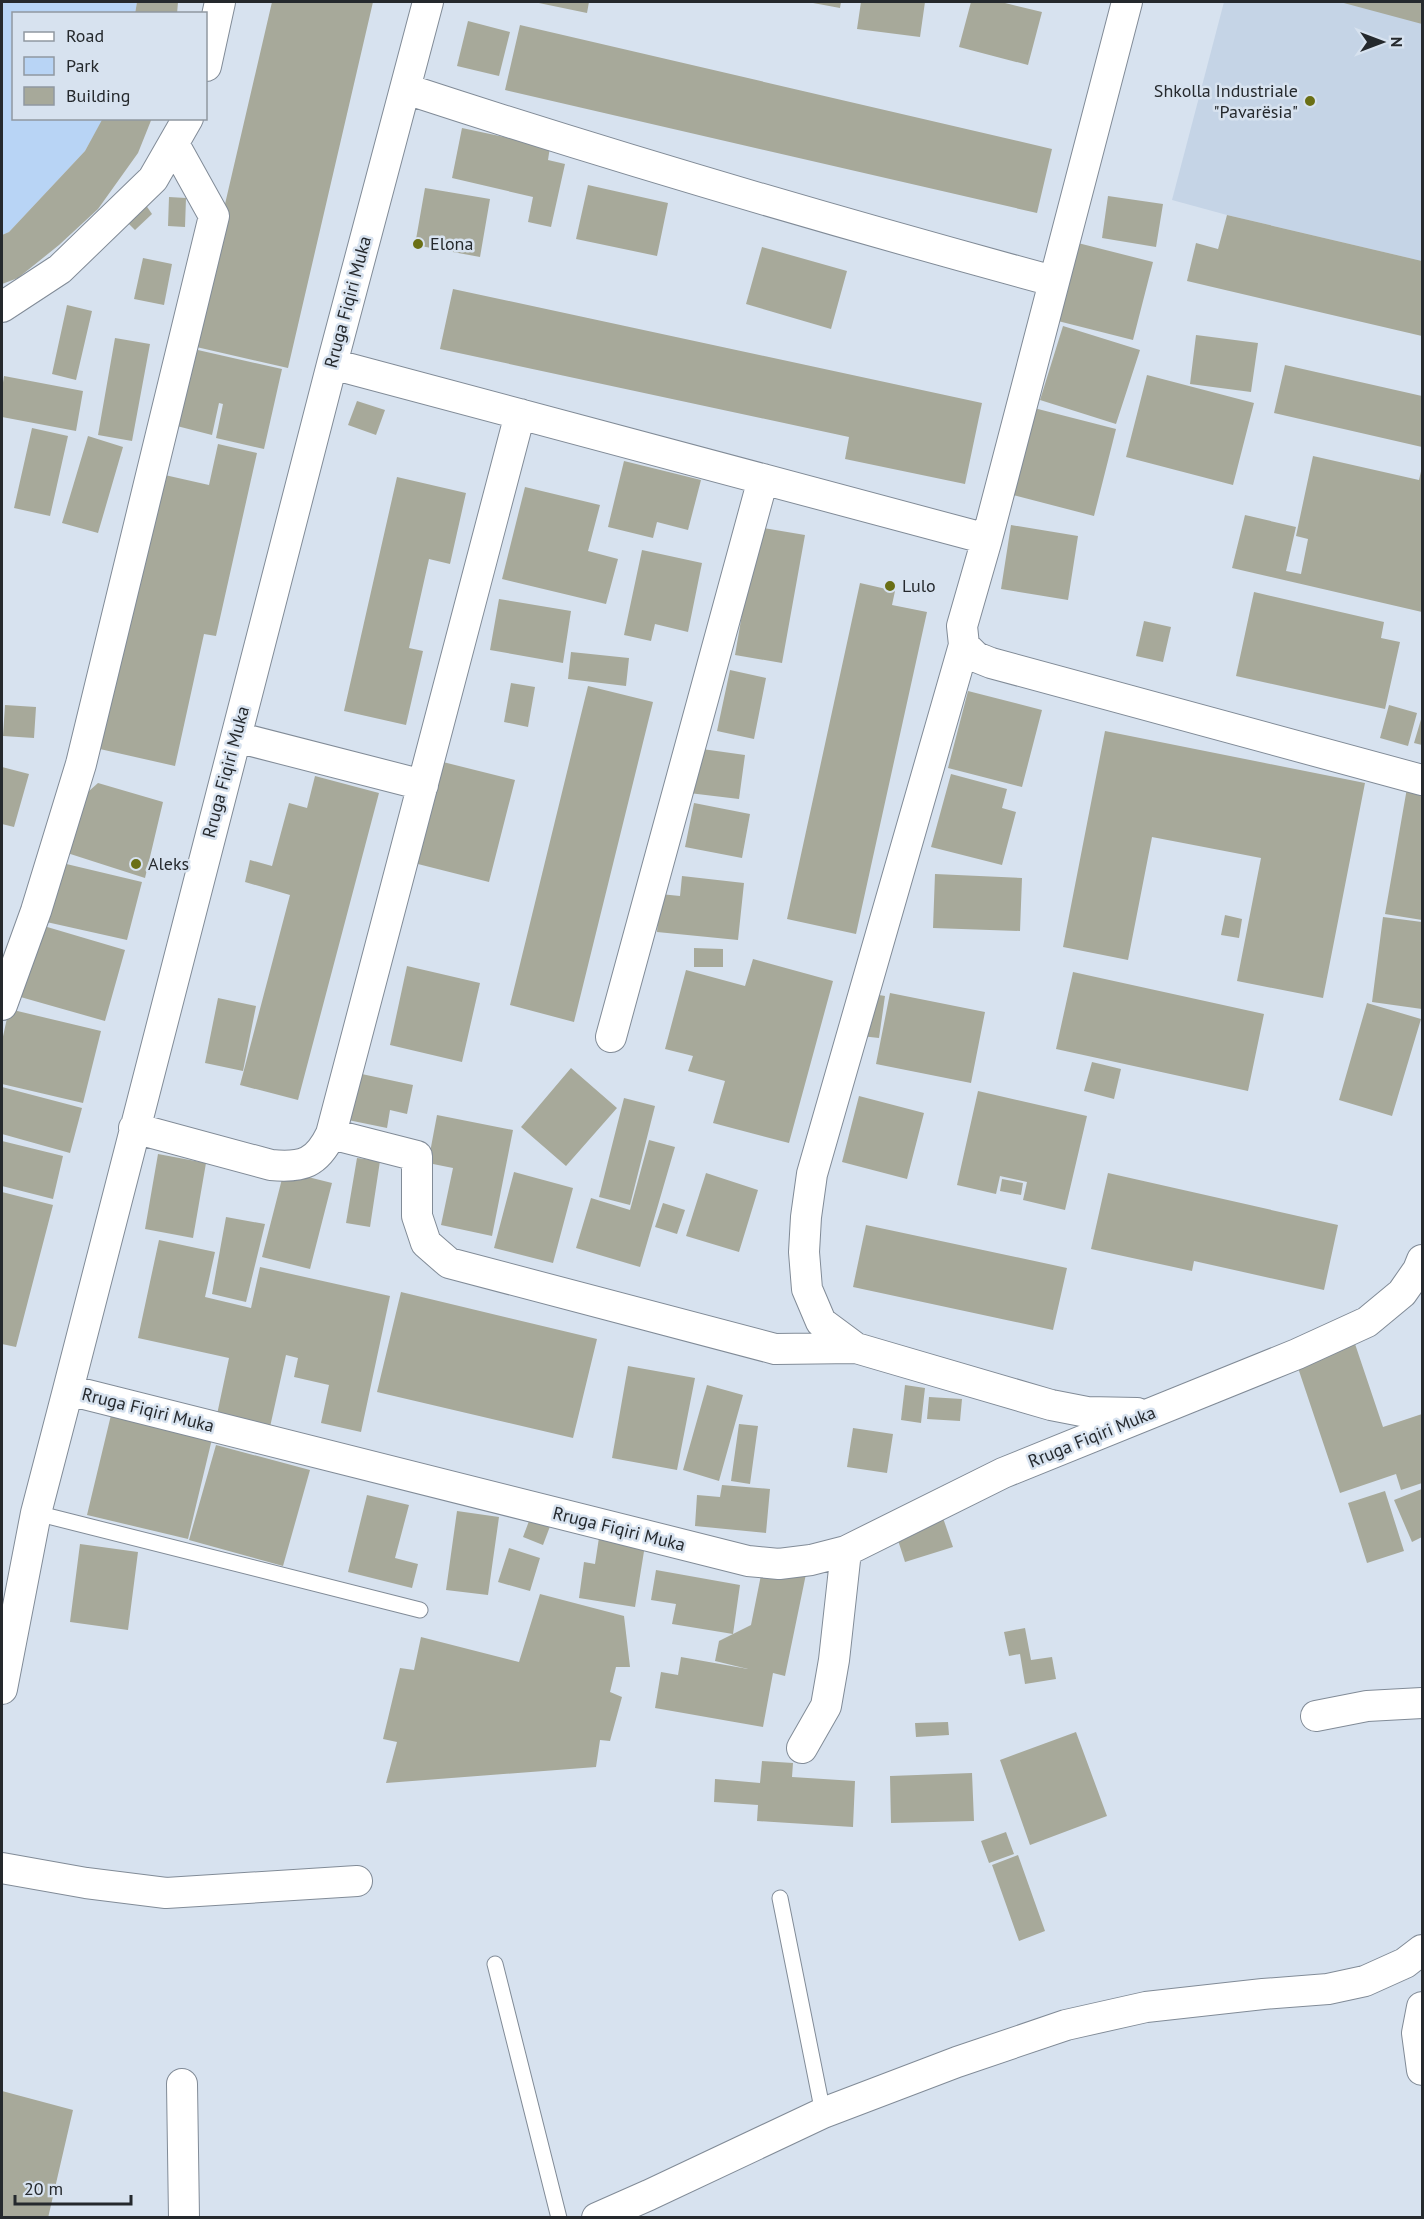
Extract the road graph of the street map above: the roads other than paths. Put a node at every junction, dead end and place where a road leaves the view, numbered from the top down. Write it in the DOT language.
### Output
graph roads {
  1 [pos="220,2"];
  2 [pos="428,2"];
  3 [pos="1126,2"];
  4 [pos="207,61"];
  5 [pos="406,89"];
  6 [pos="181,131"];
  7 [pos="1053,281"];
  8 [pos="2,307"];
  9 [pos="332,364"];
  10 [pos="520,414"];
  11 [pos="763,479"];
  12 [pos="987,539"];
  13 [pos="963,645"];
  14 [pos="236,737"];
  15 [pos="1422,780"];
  16 [pos="423,785"];
  17 [pos="2,1005"];
  18 [pos="611,1037"];
  19 [pos="134,1128"];
  20 [pos="331,1134"];
  21 [pos="1422,1260"];
  22 [pos="856,1348"];
  23 [pos="68,1390"];
  24 [pos="1147,1414"];
  25 [pos="36,1513"];
  26 [pos="846,1551"];
  27 [pos="420,1610"];
  28 [pos="8,1619"];
  29 [pos="2,1689"];
  30 [pos="1422,1703"];
  31 [pos="1316,1716"];
  32 [pos="802,1748"];
  33 [pos="2,1868"];
  34 [pos="357,1881"];
  35 [pos="780,1898"];
  36 [pos="1422,1950"];
  37 [pos="495,1964"];
  38 [pos="1422,2007"];
  39 [pos="1422,2070"];
  40 [pos="182,2084"];
  41 [pos="823,2113"];
  42 [pos="652,2206"];
  43 [pos="184,2217"];
  44 [pos="560,2217"];
  45 [pos="597,2217"];
  1 -- 4 [label="street"];
  2 -- 5 [label="street, Rruga Fiqiri Muka"];
  3 -- 7 [label="street"];
  5 -- 7 [label="street"];
  5 -- 9 [label="street, Rruga Fiqiri Muka"];
  6 -- 8 [label="street"];
  6 -- 17 [label="street"];
  7 -- 12 [label="street"];
  9 -- 10 [label="street"];
  9 -- 14 [label="street, Rruga Fiqiri Muka"];
  10 -- 11 [label="street"];
  10 -- 16 [label="street"];
  11 -- 12 [label="street"];
  11 -- 18 [label="street"];
  12 -- 13 [label="street"];
  13 -- 15 [label="street"];
  13 -- 22 [label="street"];
  14 -- 16 [label="street"];
  14 -- 19 [label="street, Rruga Fiqiri Muka"];
  16 -- 20 [label="street"];
  19 -- 20 [label="street"];
  19 -- 23 [label="street, Rruga Fiqiri Muka"];
  20 -- 22 [label="street"];
  21 -- 24 [label="street, Rruga Fiqiri Muka"];
  22 -- 24 [label="street"];
  23 -- 25 [label="street"];
  23 -- 26 [label="street, Rruga Fiqiri Muka"];
  24 -- 26 [label="street, Rruga Fiqiri Muka"];
  25 -- 27 [label="lane"];
  25 -- 28 [label="street"];
  26 -- 32 [label="street"];
  28 -- 29 [label="street"];
  30 -- 31 [label="street"];
  33 -- 34 [label="street"];
  35 -- 41 [label="lane"];
  36 -- 41 [label="street"];
  37 -- 44 [label="lane"];
  38 -- 39 [label="street"];
  40 -- 43 [label="street"];
  41 -- 42 [label="street"];
  42 -- 45 [label="street"];
}
